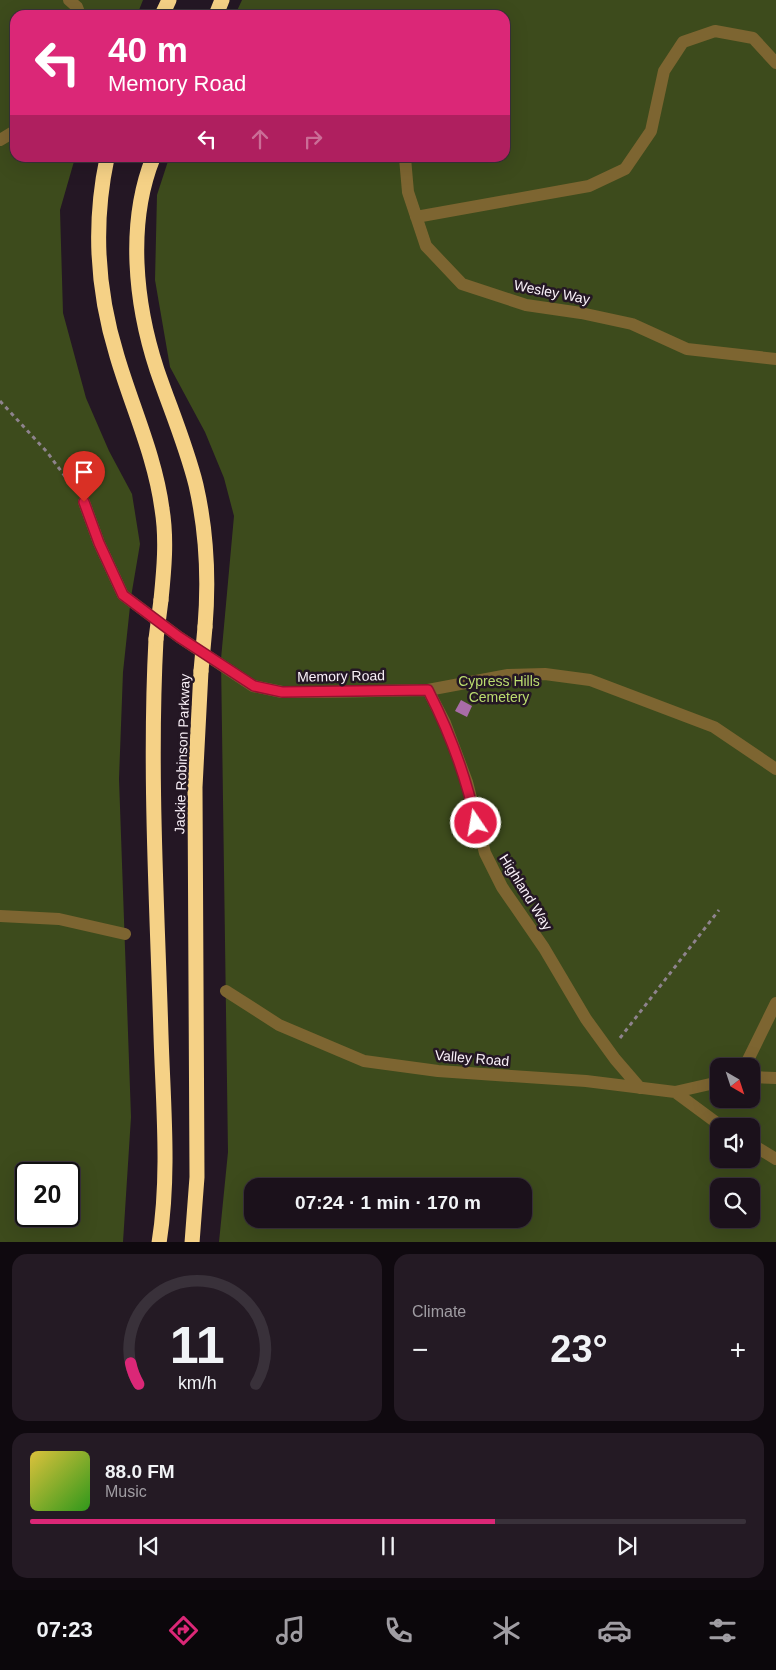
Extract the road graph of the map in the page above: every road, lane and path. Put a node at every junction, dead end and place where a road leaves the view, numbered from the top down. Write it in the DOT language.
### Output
graph roads {
  1 [pos="69,0"];
  2 [pos="78,10"];
  3 [pos="776,63"];
  4 [pos="106,162"];
  5 [pos="152,162"];
  6 [pos="405,162"];
  7 [pos="416,217"];
  8 [pos="776,359"];
  9 [pos="0,401"];
  10 [pos="84,502"];
  11 [pos="428,690"];
  12 [pos="776,769"];
  13 [pos="719,910"];
  14 [pos="0,916"];
  15 [pos="125,934"];
  16 [pos="226,991"];
  17 [pos="776,1002"];
  18 [pos="610,1051"];
  19 [pos="749,1058"];
  20 [pos="760,1077"];
  21 [pos="776,1078"];
  22 [pos="710,1084"];
  23 [pos="640,1088"];
  24 [pos="675,1092"];
  25 [pos="710,1118"];
  26 [pos="760,1149"];
  27 [pos="776,1159"];
  28 [pos="159,1242"];
  29 [pos="192,1242"];
  1 -- 2 [label="lane"];
  3 -- 7 [label="lane"];
  4 -- 28 [label="highway, Jackie Robinson Parkway, bridge"];
  5 -- 29 [label="highway, Jackie Robinson Parkway, bridge"];
  6 -- 7 [label="lane, Wesley Way"];
  7 -- 8 [label="lane, Wesley Way"];
  9 -- 10 [label="path"];
  10 -- 11 [label="lane, Memory Road"];
  11 -- 12 [label="lane, Memory Road"];
  11 -- 18 [label="lane, Highland Way"];
  13 -- 18 [label="path"];
  14 -- 15 [label="lane"];
  16 -- 23 [label="lane, Valley Road"];
  17 -- 19 [label="lane"];
  18 -- 23 [label="lane, Highland Way"];
  20 -- 21 [label="lane"];
  22 -- 24 [label="lane"];
  23 -- 24 [label="lane, Valley Road"];
  24 -- 25 [label="lane, Valley Road"];
  26 -- 27 [label="lane"];
}
